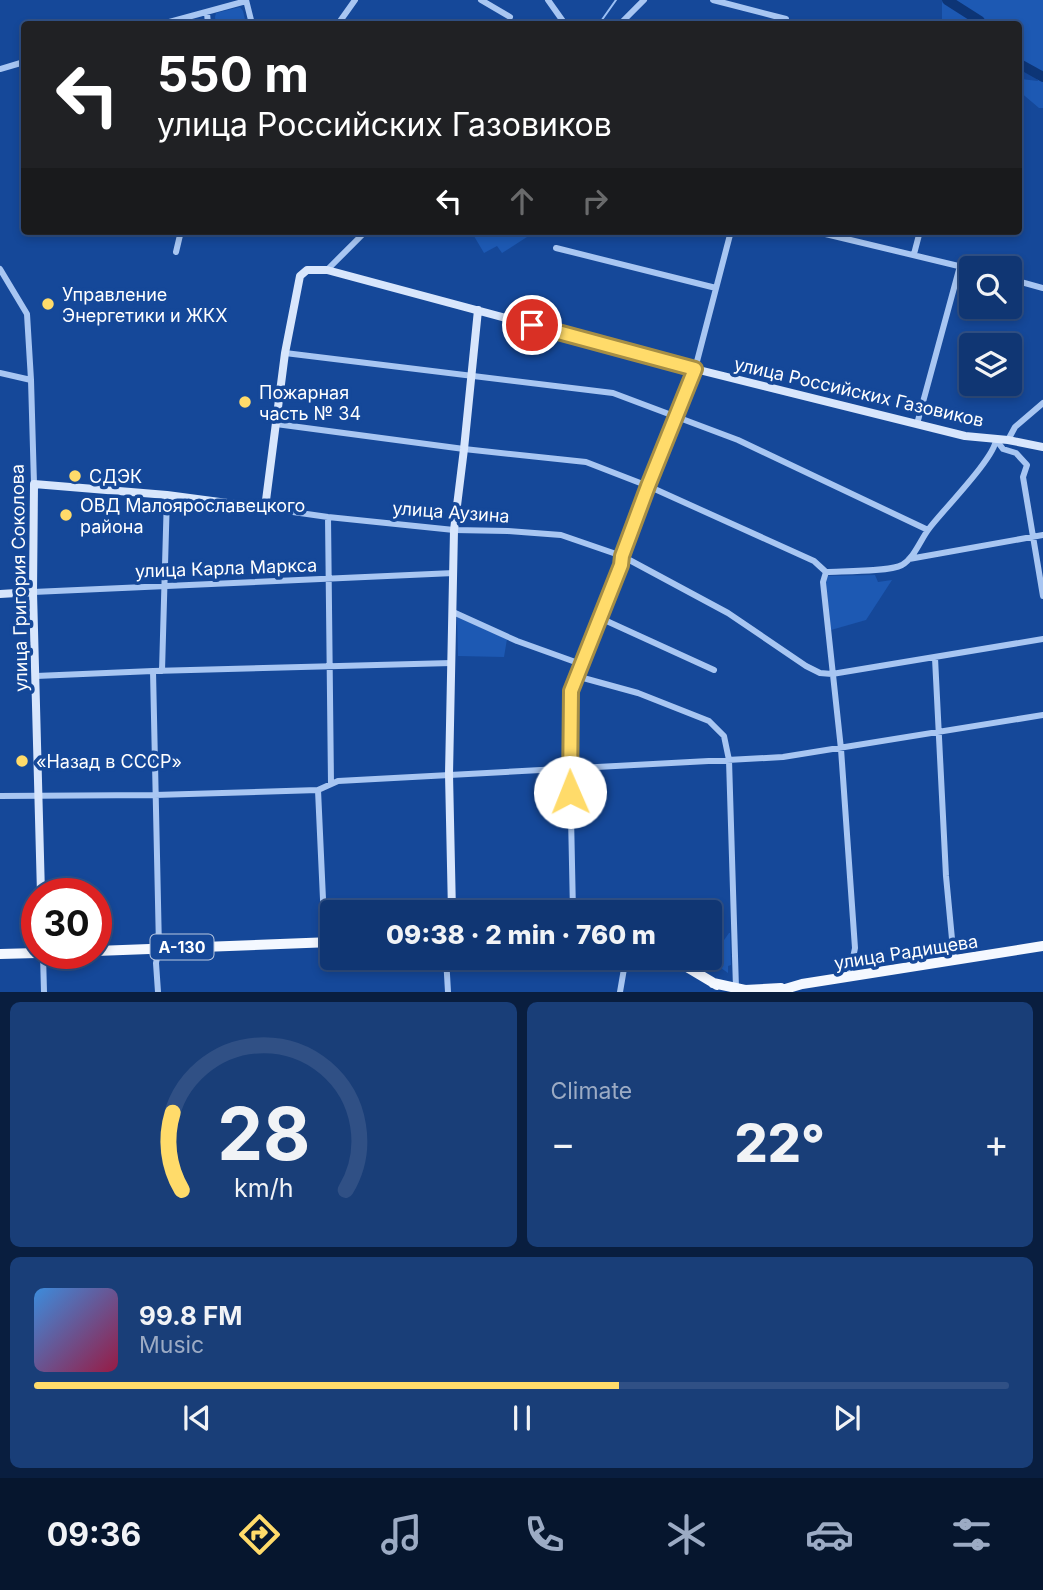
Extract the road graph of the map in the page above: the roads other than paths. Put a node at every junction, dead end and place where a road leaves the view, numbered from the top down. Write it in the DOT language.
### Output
graph roads {
  1 [pos="355,0"];
  2 [pos="481,0"];
  3 [pos="548,0"];
  4 [pos="644,0"];
  5 [pos="713,0"];
  6 [pos="246,1"];
  7 [pos="207,13"];
  8 [pos="510,17"];
  9 [pos="174,21"];
  10 [pos="208,21"];
  11 [pos="251,21"];
  12 [pos="340,21"];
  13 [pos="563,21"];
  14 [pos="623,21"];
  15 [pos="782,21"];
  16 [pos="21,63"];
  17 [pos="0,69"];
  18 [pos="180,235"];
  19 [pos="362,235"];
  20 [pos="730,235"];
  21 [pos="831,235"];
  22 [pos="919,235"];
  23 [pos="556,248"];
  24 [pos="176,252"];
  25 [pos="914,254"];
  26 [pos="959,265"];
  27 [pos="0,269"];
  28 [pos="959,269"];
  29 [pos="327,271"];
  30 [pos="1022,282"];
  31 [pos="716,288"];
  32 [pos="1043,288"];
  33 [pos="478,310"];
  34 [pos="285,352"];
  35 [pos="695,369"];
  36 [pos="0,373"];
  37 [pos="471,376"];
  38 [pos="32,380"];
  39 [pos="1043,403"];
  40 [pos="677,417"];
  41 [pos="276,424"];
  42 [pos="917,424"];
  43 [pos="996,439"];
  44 [pos="1008,440"];
  45 [pos="1043,447"];
  46 [pos="464,449"];
  47 [pos="34,484"];
  48 [pos="648,486"];
  49 [pos="167,495"];
  50 [pos="265,508"];
  51 [pos="328,517"];
  52 [pos="454,530"];
  53 [pos="928,530"];
  54 [pos="1043,535"];
  55 [pos="1034,537"];
  56 [pos="622,556"];
  57 [pos="909,559"];
  58 [pos="826,572"];
  59 [pos="454,573"];
  60 [pos="330,579"];
  61 [pos="165,586"];
  62 [pos="33,592"];
  63 [pos="0,594"];
  64 [pos="1043,596"];
  65 [pos="453,612"];
  66 [pos="600,618"];
  67 [pos="1043,639"];
  68 [pos="935,658"];
  69 [pos="452,663"];
  70 [pos="581,664"];
  71 [pos="330,666"];
  72 [pos="714,670"];
  73 [pos="153,671"];
  74 [pos="162,671"];
  75 [pos="832,674"];
  76 [pos="36,676"];
  77 [pos="576,677"];
  78 [pos="1043,715"];
  79 [pos="940,733"];
  80 [pos="841,749"];
  81 [pos="729,760"];
  82 [pos="570,768"];
  83 [pos="449,774"];
  84 [pos="331,784"];
  85 [pos="318,790"];
  86 [pos="39,795"];
  87 [pos="155,795"];
  88 [pos="0,796"];
  89 [pos="41,878"];
  90 [pos="326,900"];
  91 [pos="452,900"];
  92 [pos="573,900"];
  93 [pos="320,943"];
  94 [pos="1043,946"];
  95 [pos="159,948"];
  96 [pos="112,950"];
  97 [pos="21,953"];
  98 [pos="0,954"];
  99 [pos="954,960"];
  100 [pos="43,969"];
  101 [pos="447,970"];
  102 [pos="624,970"];
  103 [pos="692,970"];
  104 [pos="849,977"];
  105 [pos="785,989"];
  106 [pos="731,990"];
  107 [pos="44,992"];
  108 [pos="158,992"];
  109 [pos="448,992"];
  110 [pos="620,992"];
  111 [pos="775,992"];
  1 -- 12 [label="street"];
  2 -- 8 [label="street"];
  3 -- 13 [label="street"];
  4 -- 14 [label="street"];
  5 -- 15 [label="street"];
  6 -- 7 [label="street"];
  6 -- 11 [label="street"];
  7 -- 9 [label="street"];
  7 -- 10 [label="street"];
  16 -- 17 [label="street"];
  18 -- 24 [label="street"];
  19 -- 29 [label="street"];
  20 -- 31 [label="street"];
  21 -- 25 [label="street"];
  22 -- 25 [label="street"];
  23 -- 31 [label="street"];
  25 -- 26 [label="street"];
  27 -- 38 [label="street, улица Григория Соколова"];
  28 -- 42 [label="street"];
  29 -- 33 [label="main road, улица Российских Газовиков"];
  29 -- 34 [label="main road, улица Российских Газовиков"];
  30 -- 32 [label="street"];
  31 -- 35 [label="street"];
  33 -- 35 [label="main road, улица Российских Газовиков"];
  33 -- 37 [label="main road"];
  34 -- 37 [label="street"];
  34 -- 41 [label="main road"];
  35 -- 40 [label="street"];
  35 -- 42 [label="main road, улица Российских Газовиков"];
  36 -- 38 [label="street"];
  37 -- 40 [label="street"];
  37 -- 46 [label="main road"];
  38 -- 47 [label="street, улица Григория Соколова"];
  39 -- 44 [label="street"];
  40 -- 48 [label="street"];
  40 -- 53 [label="street"];
  41 -- 46 [label="street"];
  41 -- 50 [label="main road"];
  42 -- 43 [label="main road, улица Российских Газовиков"];
  43 -- 44 [label="main road, улица Российских Газовиков"];
  43 -- 53 [label="street"];
  43 -- 55 [label="street"];
  44 -- 45 [label="main road, улица Российских Газовиков"];
  46 -- 48 [label="street"];
  46 -- 52 [label="main road"];
  47 -- 49 [label="main road, улица Аузина"];
  47 -- 62 [label="main road, улица Григория Соколова"];
  48 -- 56 [label="street"];
  48 -- 58 [label="street"];
  49 -- 50 [label="main road, улица Аузина"];
  49 -- 61 [label="street"];
  50 -- 51 [label="street, улица Аузина"];
  51 -- 52 [label="street, улица Аузина"];
  51 -- 60 [label="street"];
  52 -- 56 [label="street, улица Аузина"];
  52 -- 59 [label="main road"];
  53 -- 57 [label="street"];
  54 -- 55 [label="street"];
  55 -- 57 [label="street"];
  55 -- 64 [label="street"];
  56 -- 66 [label="street"];
  56 -- 75 [label="street, улица Аузина"];
  57 -- 58 [label="street"];
  58 -- 75 [label="street"];
  59 -- 60 [label="street, улица Карла Маркса"];
  59 -- 65 [label="main road"];
  60 -- 61 [label="street, улица Карла Маркса"];
  60 -- 71 [label="street"];
  61 -- 62 [label="street, улица Карла Маркса"];
  61 -- 74 [label="street"];
  62 -- 63 [label="main road, улица Карла Маркса"];
  62 -- 76 [label="main road, улица Григория Соколова"];
  65 -- 69 [label="main road"];
  65 -- 70 [label="street"];
  66 -- 70 [label="street"];
  66 -- 72 [label="street"];
  67 -- 68 [label="street"];
  68 -- 75 [label="street"];
  68 -- 79 [label="street"];
  69 -- 71 [label="street"];
  69 -- 83 [label="main road"];
  70 -- 77 [label="street"];
  71 -- 74 [label="street"];
  71 -- 84 [label="street"];
  73 -- 74 [label="street"];
  73 -- 76 [label="street"];
  73 -- 87 [label="street"];
  75 -- 80 [label="street"];
  76 -- 86 [label="main road, улица Григория Соколова"];
  77 -- 81 [label="street"];
  77 -- 82 [label="street"];
  78 -- 79 [label="street"];
  79 -- 80 [label="street"];
  79 -- 99 [label="street"];
  80 -- 81 [label="street"];
  80 -- 104 [label="street"];
  81 -- 82 [label="street"];
  81 -- 106 [label="street"];
  82 -- 83 [label="street"];
  82 -- 92 [label="street"];
  83 -- 84 [label="street"];
  83 -- 91 [label="main road"];
  84 -- 85 [label="street"];
  85 -- 87 [label="street"];
  85 -- 90 [label="street"];
  86 -- 87 [label="street"];
  86 -- 88 [label="street"];
  86 -- 89 [label="main road, улица Григория Соколова"];
  87 -- 95 [label="street"];
  93 -- 95 [label="main road, А-130"];
  94 -- 99 [label="main road, улица Радищева"];
  95 -- 96 [label="main road, А-130"];
  95 -- 108 [label="street"];
  97 -- 98 [label="main road"];
  99 -- 104 [label="main road, улица Радищева"];
  100 -- 107 [label="street"];
  101 -- 109 [label="street"];
  102 -- 110 [label="street"];
  103 -- 106 [label="main road"];
  104 -- 105 [label="main road, улица Радищева"];
  105 -- 106 [label="main road"];
  105 -- 111 [label="main road, улица Радищева"];
}
